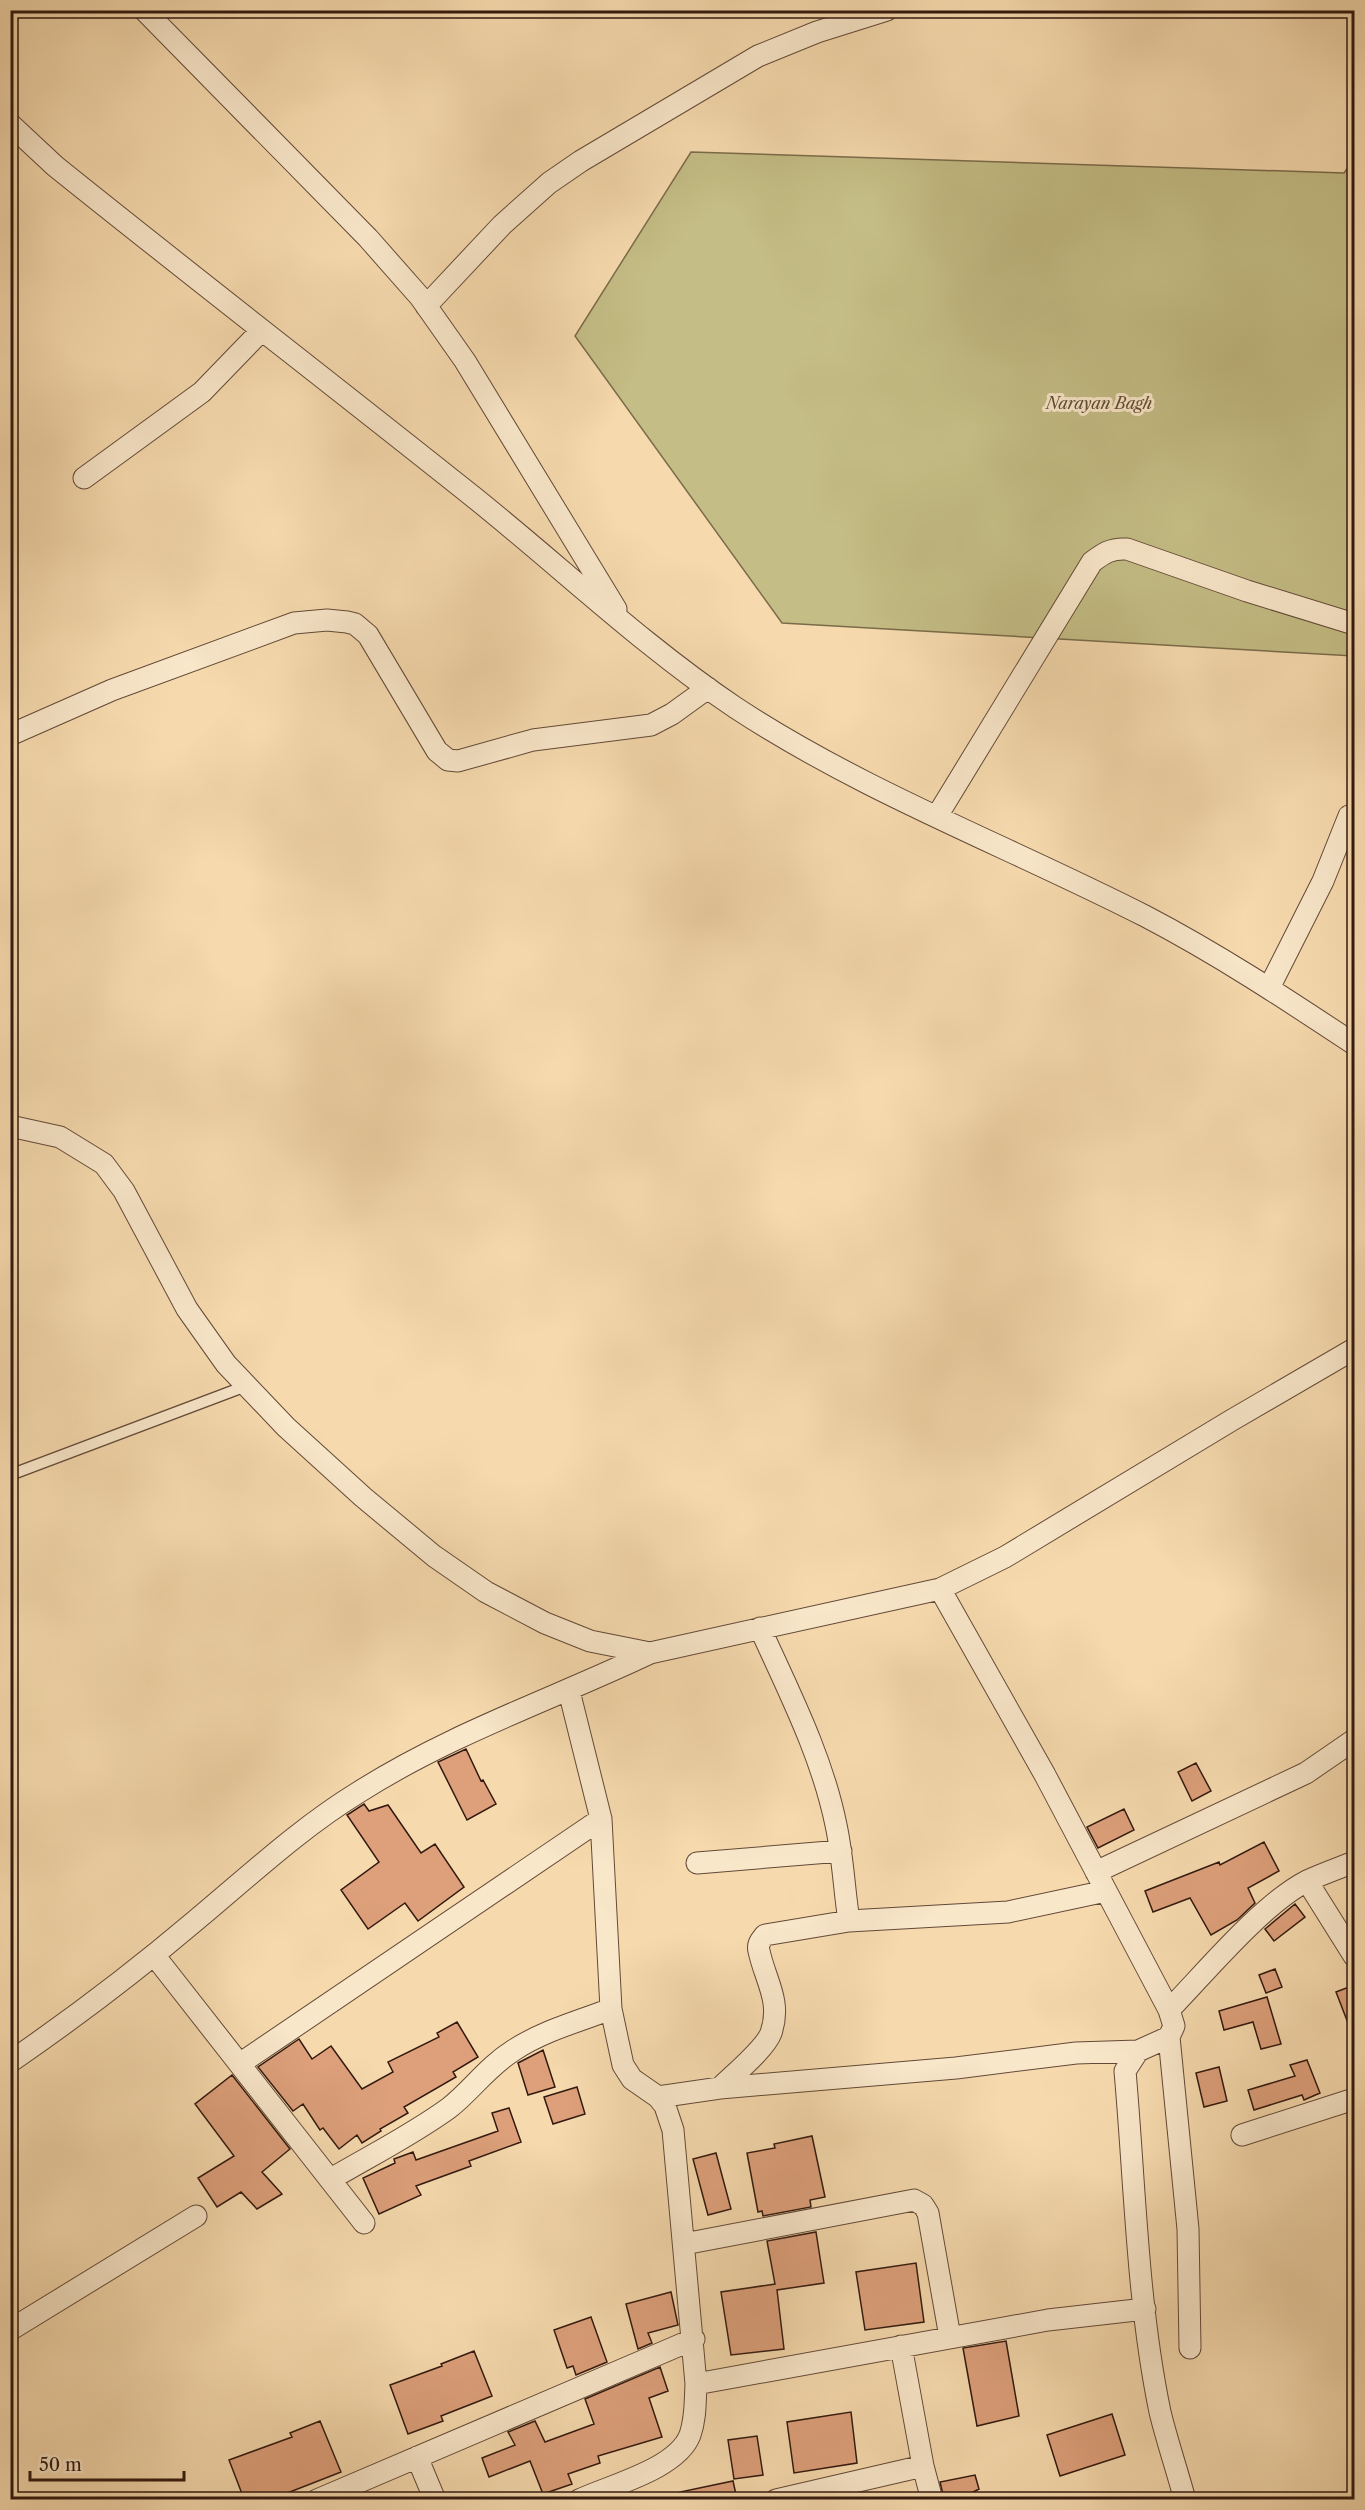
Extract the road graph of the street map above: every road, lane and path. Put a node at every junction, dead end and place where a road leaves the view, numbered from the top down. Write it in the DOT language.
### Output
graph roads {
  1 [pos="144,10"];
  2 [pos="887,10"];
  3 [pos="10,124"];
  4 [pos="426,306"];
  5 [pos="261,331"];
  6 [pos="84,478"];
  7 [pos="1354,624"];
  8 [pos="626,625"];
  9 [pos="708,688"];
  10 [pos="10,735"];
  11 [pos="937,816"];
  12 [pos="1349,816"];
  13 [pos="1269,988"];
  14 [pos="1354,1044"];
  15 [pos="10,1125"];
  16 [pos="1354,1349"];
  17 [pos="246,1386"];
  18 [pos="10,1475"];
  19 [pos="940,1589"];
  20 [pos="760,1628"];
  21 [pos="650,1653"];
  22 [pos="569,1691"];
  23 [pos="1354,1740"];
  24 [pos="601,1819"];
  25 [pos="841,1851"];
  26 [pos="1354,1862"];
  27 [pos="698,1863"];
  28 [pos="1096,1872"];
  29 [pos="1306,1881"];
  30 [pos="1106,1891"];
  31 [pos="849,1921"];
  32 [pos="154,1955"];
  33 [pos="1354,1956"];
  34 [pos="611,2009"];
  35 [pos="1169,2010"];
  36 [pos="1169,2037"];
  37 [pos="1138,2051"];
  38 [pos="13,2054"];
  39 [pos="241,2063"];
  40 [pos="720,2088"];
  41 [pos="658,2097"];
  42 [pos="1354,2099"];
  43 [pos="1242,2135"];
  44 [pos="331,2179"];
  45 [pos="196,2216"];
  46 [pos="364,2223"];
  47 [pos="684,2244"];
  48 [pos="1145,2309"];
  49 [pos="10,2330"];
  50 [pos="950,2337"];
  51 [pos="694,2338"];
  52 [pos="901,2346"];
  53 [pos="1190,2349"];
  54 [pos="696,2384"];
  55 [pos="417,2457"];
  56 [pos="923,2466"];
  57 [pos="316,2499"];
  58 [pos="435,2499"];
  59 [pos="579,2499"];
  60 [pos="776,2499"];
  61 [pos="932,2499"];
  62 [pos="1185,2499"];
  1 -- 4 [label="street"];
  2 -- 4 [label="street"];
  3 -- 5 [label="street"];
  4 -- 8 [label="street"];
  5 -- 6 [label="street"];
  5 -- 8 [label="street"];
  7 -- 11 [label="street"];
  8 -- 9 [label="street"];
  9 -- 10 [label="street"];
  9 -- 11 [label="street"];
  11 -- 13 [label="street"];
  12 -- 13 [label="street"];
  13 -- 14 [label="street"];
  15 -- 17 [label="street"];
  16 -- 19 [label="street"];
  17 -- 18 [label="lane"];
  17 -- 21 [label="street"];
  19 -- 20 [label="street"];
  19 -- 28 [label="street"];
  20 -- 21 [label="street"];
  20 -- 25 [label="street"];
  21 -- 22 [label="street"];
  22 -- 24 [label="street"];
  22 -- 32 [label="street"];
  23 -- 28 [label="street"];
  24 -- 34 [label="street"];
  24 -- 39 [label="street"];
  25 -- 27 [label="street"];
  25 -- 31 [label="street"];
  26 -- 29 [label="street"];
  28 -- 30 [label="street"];
  29 -- 33 [label="street"];
  29 -- 35 [label="street"];
  30 -- 31 [label="street"];
  30 -- 35 [label="street"];
  31 -- 40 [label="street"];
  32 -- 38 [label="street"];
  32 -- 39 [label="street"];
  34 -- 41 [label="street"];
  34 -- 44 [label="street"];
  35 -- 36 [label="street"];
  36 -- 37 [label="street"];
  36 -- 53 [label="street"];
  37 -- 40 [label="street"];
  37 -- 48 [label="street"];
  39 -- 44 [label="street"];
  40 -- 41 [label="street"];
  41 -- 47 [label="street"];
  42 -- 43 [label="street"];
  44 -- 46 [label="street"];
  45 -- 49 [label="street"];
  47 -- 50 [label="street"];
  47 -- 51 [label="street"];
  48 -- 50 [label="street"];
  48 -- 62 [label="street"];
  50 -- 52 [label="street"];
  51 -- 54 [label="street"];
  51 -- 55 [label="street"];
  52 -- 54 [label="street"];
  52 -- 56 [label="street"];
  54 -- 59 [label="street"];
  55 -- 57 [label="street"];
  55 -- 58 [label="street"];
  56 -- 60 [label="street"];
  56 -- 61 [label="street"];
}
